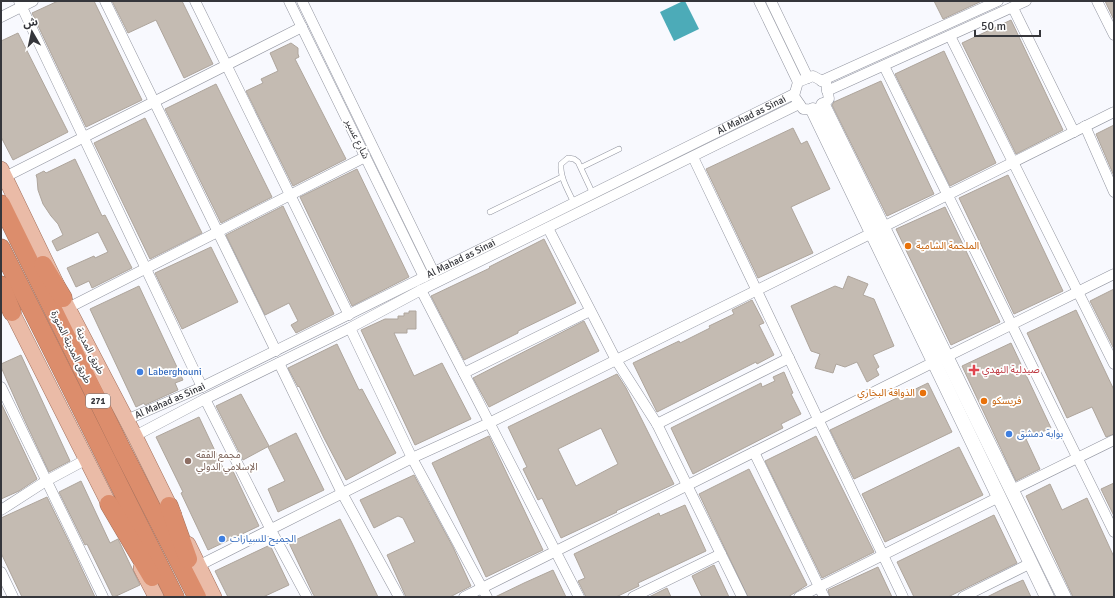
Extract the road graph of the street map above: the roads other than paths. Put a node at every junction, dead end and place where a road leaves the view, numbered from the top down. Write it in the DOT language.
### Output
graph roads {
  1 [pos="34,1"];
  2 [pos="105,1"];
  3 [pos="196,1"];
  4 [pos="289,1"];
  5 [pos="302,1"];
  6 [pos="759,1"];
  7 [pos="771,1"];
  8 [pos="998,1"];
  9 [pos="1026,1"];
  10 [pos="1097,1"];
  11 [pos="20,4"];
  12 [pos="1013,8"];
  13 [pos="1,17"];
  14 [pos="302,27"];
  15 [pos="1114,35"];
  16 [pos="950,36"];
  17 [pos="227,65"];
  18 [pos="884,66"];
  19 [pos="808,78"];
  20 [pos="821,81"];
  21 [pos="798,82"];
  22 [pos="827,91"];
  23 [pos="794,94"];
  24 [pos="154,102"];
  25 [pos="799,104"];
  26 [pos="818,107"];
  27 [pos="1114,112"];
  28 [pos="1085,126"];
  29 [pos="1074,132"];
  30 [pos="84,137"];
  31 [pos="619,150"];
  32 [pos="365,157"];
  33 [pos="693,157"];
  34 [pos="1013,162"];
  35 [pos="582,167"];
  36 [pos="3,173"];
  37 [pos="562,177"];
  38 [pos="1114,192"];
  39 [pos="593,194"];
  40 [pos="290,195"];
  41 [pos="947,195"];
  42 [pos="1,197"];
  43 [pos="574,203"];
  44 [pos="1,204"];
  45 [pos="490,212"];
  46 [pos="548,228"];
  47 [pos="877,230"];
  48 [pos="218,232"];
  49 [pos="1,248"];
  50 [pos="146,268"];
  51 [pos="1114,274"];
  52 [pos="429,275"];
  53 [pos="1,285"];
  54 [pos="1,290"];
  55 [pos="421,290"];
  56 [pos="756,290"];
  57 [pos="1078,292"];
  58 [pos="65,303"];
  59 [pos="590,311"];
  60 [pos="12,312"];
  61 [pos="349,315"];
  62 [pos="1011,324"];
  63 [pos="350,328"];
  64 [pos="276,351"];
  65 [pos="789,358"];
  66 [pos="1113,358"];
  67 [pos="940,359"];
  68 [pos="616,360"];
  69 [pos="279,363"];
  70 [pos="464,373"];
  71 [pos="1,387"];
  72 [pos="202,387"];
  73 [pos="205,399"];
  74 [pos="126,420"];
  75 [pos="818,420"];
  76 [pos="488,423"];
  77 [pos="657,424"];
  78 [pos="135,436"];
  79 [pos="1114,440"];
  80 [pos="754,452"];
  81 [pos="412,458"];
  82 [pos="1077,458"];
  83 [pos="86,459"];
  84 [pos="46,481"];
  85 [pos="687,485"];
  86 [pos="1012,490"];
  87 [pos="342,493"];
  88 [pos="999,496"];
  89 [pos="109,504"];
  90 [pos="169,506"];
  91 [pos="1,510"];
  92 [pos="271,530"];
  93 [pos="1114,532"];
  94 [pos="556,551"];
  95 [pos="721,554"];
  96 [pos="883,555"];
  97 [pos="1031,563"];
  98 [pos="198,566"];
  99 [pos="1,572"];
  100 [pos="819,587"];
  101 [pos="485,592"];
  102 [pos="13,597"];
  103 [pos="103,597"];
  104 [pos="156,597"];
  105 [pos="164,597"];
  106 [pos="175,597"];
  107 [pos="197,597"];
  108 [pos="202,597"];
  109 [pos="214,597"];
  110 [pos="307,597"];
  111 [pos="399,597"];
  112 [pos="464,597"];
  113 [pos="579,597"];
  114 [pos="633,597"];
  115 [pos="742,597"];
  116 [pos="799,597"];
  117 [pos="824,597"];
  118 [pos="903,597"];
  119 [pos="963,597"];
  120 [pos="1048,597"];
  121 [pos="1064,597"];
  1 -- 11 [label="street"];
  2 -- 24 [label="street"];
  3 -- 17 [label="street"];
  4 -- 14 [label="street, شارع عسير"];
  5 -- 52 [label="street, شارع عسير"];
  6 -- 21 [label="street"];
  7 -- 19 [label="street"];
  8 -- 20 [label="street"];
  9 -- 12 [label="street"];
  10 -- 15 [label="street"];
  11 -- 13 [label="street"];
  11 -- 30 [label="street"];
  12 -- 16 [label="street"];
  12 -- 29 [label="street"];
  14 -- 17 [label="street"];
  14 -- 32 [label="street, شارع عسير"];
  16 -- 18 [label="street"];
  16 -- 34 [label="street"];
  17 -- 24 [label="street"];
  17 -- 40 [label="street"];
  18 -- 22 [label="street"];
  18 -- 41 [label="street"];
  19 -- 20 [label="street"];
  19 -- 21 [label="street"];
  20 -- 22 [label="street"];
  21 -- 23 [label="street"];
  22 -- 26 [label="street"];
  23 -- 25 [label="street"];
  23 -- 39 [label="street, Al Mahad as Sinai"];
  24 -- 30 [label="street"];
  24 -- 48 [label="street"];
  25 -- 26 [label="street"];
  25 -- 33 [label="street, Al Mahad as Sinai"];
  26 -- 47 [label="street"];
  27 -- 28 [label="street"];
  28 -- 29 [label="street"];
  28 -- 38 [label="street"];
  29 -- 34 [label="street"];
  30 -- 36 [label="street"];
  30 -- 50 [label="street"];
  31 -- 35 [label="lane"];
  32 -- 40 [label="street"];
  32 -- 52 [label="street, شارع عسير"];
  33 -- 46 [label="street, Al Mahad as Sinai"];
  33 -- 56 [label="street"];
  34 -- 41 [label="street"];
  34 -- 57 [label="street"];
  35 -- 37 [label="lane"];
  35 -- 39 [label="lane"];
  36 -- 58 [label="main road, طريق المدينة"];
  37 -- 43 [label="lane"];
  37 -- 45 [label="lane"];
  39 -- 43 [label="street, Al Mahad as Sinai"];
  40 -- 48 [label="street"];
  40 -- 61 [label="street"];
  41 -- 47 [label="street"];
  41 -- 62 [label="street"];
  42 -- 58 [label="highway"];
  43 -- 52 [label="street, Al Mahad as Sinai"];
  44 -- 107 [label="highway, طريق المدينة المنورة / 271"];
  46 -- 55 [label="street, Al Mahad as Sinai"];
  46 -- 59 [label="street"];
  47 -- 56 [label="street"];
  47 -- 67 [label="street"];
  48 -- 50 [label="street"];
  48 -- 64 [label="street"];
  49 -- 106 [label="highway, طريق المدينة المنورة / 271"];
  50 -- 58 [label="street"];
  50 -- 72 [label="street"];
  51 -- 57 [label="street"];
  52 -- 61 [label="street, Al Mahad as Sinai"];
  53 -- 60 [label="highway"];
  54 -- 60 [label="main road"];
  55 -- 63 [label="street, Al Mahad as Sinai"];
  55 -- 70 [label="street"];
  56 -- 65 [label="street"];
  56 -- 68 [label="street"];
  57 -- 62 [label="street"];
  57 -- 66 [label="street"];
  58 -- 74 [label="main road, طريق المدينة"];
  59 -- 68 [label="street"];
  59 -- 70 [label="street"];
  60 -- 83 [label="main road"];
  61 -- 64 [label="street, Al Mahad as Sinai"];
  62 -- 67 [label="street"];
  62 -- 82 [label="street"];
  63 -- 69 [label="street, Al Mahad as Sinai"];
  63 -- 81 [label="street"];
  64 -- 72 [label="street, Al Mahad as Sinai"];
  65 -- 75 [label="street"];
  65 -- 77 [label="street"];
  67 -- 75 [label="street"];
  67 -- 86 [label="street"];
  67 -- 88 [label="street"];
  68 -- 76 [label="street"];
  68 -- 77 [label="street"];
  69 -- 73 [label="street, Al Mahad as Sinai"];
  69 -- 87 [label="street"];
  70 -- 76 [label="street"];
  71 -- 84 [label="street"];
  72 -- 74 [label="street, Al Mahad as Sinai"];
  73 -- 78 [label="street, Al Mahad as Sinai"];
  73 -- 92 [label="street"];
  74 -- 78 [label="main road, طريق المدينة"];
  75 -- 80 [label="street"];
  75 -- 96 [label="street"];
  76 -- 81 [label="street"];
  76 -- 94 [label="street"];
  77 -- 85 [label="street"];
  78 -- 90 [label="main road, طريق المدينة"];
  79 -- 82 [label="street"];
  80 -- 85 [label="street"];
  80 -- 100 [label="street"];
  81 -- 87 [label="street"];
  81 -- 101 [label="street"];
  82 -- 86 [label="street"];
  82 -- 93 [label="street"];
  83 -- 84 [label="street"];
  83 -- 89 [label="main road"];
  84 -- 91 [label="street"];
  84 -- 103 [label="street"];
  85 -- 94 [label="street"];
  85 -- 95 [label="street"];
  86 -- 121 [label="street"];
  87 -- 92 [label="street"];
  87 -- 111 [label="street"];
  88 -- 96 [label="street"];
  88 -- 97 [label="street"];
  89 -- 104 [label="main road"];
  89 -- 105 [label="highway"];
  90 -- 98 [label="main road, طريق المدينة"];
  90 -- 108 [label="highway"];
  92 -- 98 [label="street"];
  92 -- 110 [label="street"];
  94 -- 101 [label="street"];
  94 -- 113 [label="street"];
  95 -- 114 [label="street"];
  95 -- 115 [label="street"];
  96 -- 100 [label="street"];
  96 -- 118 [label="street"];
  97 -- 119 [label="street"];
  97 -- 120 [label="street"];
  98 -- 109 [label="main road, طريق المدينة"];
  99 -- 102 [label="street"];
  100 -- 116 [label="street"];
  100 -- 117 [label="street"];
  101 -- 112 [label="street"];
}
